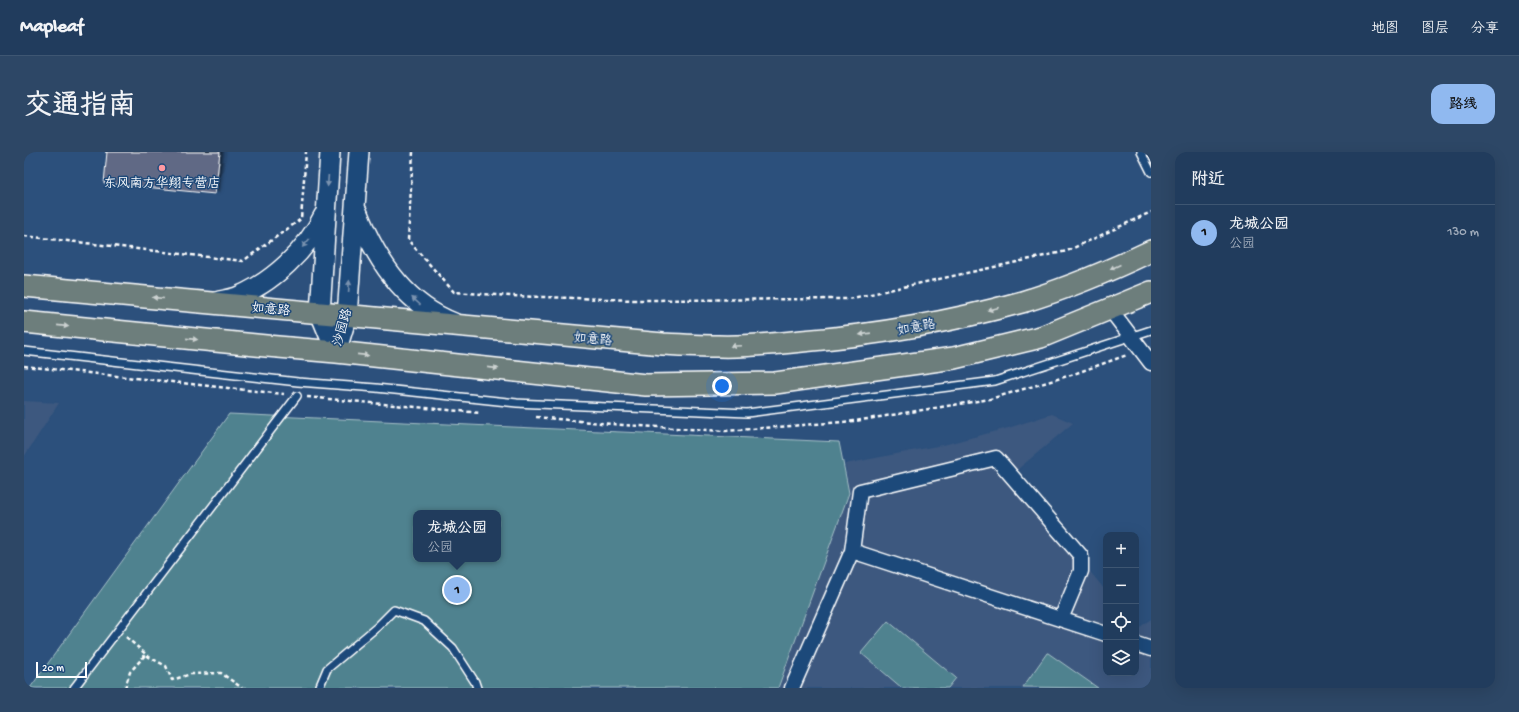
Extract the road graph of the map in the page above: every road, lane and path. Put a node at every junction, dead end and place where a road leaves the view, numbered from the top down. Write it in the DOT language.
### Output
graph roads {
  1 [pos="306,152"];
  2 [pos="330,152"];
  3 [pos="359,152"];
  4 [pos="413,152"];
  5 [pos="1141,152"];
  6 [pos="1150,168"];
  7 [pos="355,207"];
  8 [pos="326,210"];
  9 [pos="1151,212"];
  10 [pos="24,236"];
  11 [pos="1151,251"];
  12 [pos="24,286"];
  13 [pos="1151,292"];
  14 [pos="211,303"];
  15 [pos="1110,310"];
  16 [pos="320,313"];
  17 [pos="347,316"];
  18 [pos="24,322"];
  19 [pos="463,326"];
  20 [pos="1151,330"];
  21 [pos="1131,337"];
  22 [pos="24,351"];
  23 [pos="336,352"];
  24 [pos="1151,363"];
  25 [pos="297,396"];
  26 [pos="852,551"];
  27 [pos="1061,619"];
  28 [pos="1103,633"];
  29 [pos="126,636"];
  30 [pos="1139,645"];
  31 [pos="1151,649"];
  32 [pos="146,654"];
  33 [pos="74,688"];
  34 [pos="125,688"];
  35 [pos="242,688"];
  36 [pos="319,688"];
  37 [pos="477,688"];
  38 [pos="792,688"];
  1 -- 10 [label="path"];
  2 -- 8 [label="street, 沙园路, one-way"];
  3 -- 7 [label="street, 沙园路"];
  4 -- 9 [label="path"];
  5 -- 6 [label="lane"];
  17 -- 7 [label="street, 沙园路, one-way"];
  19 -- 7 [label="street, one-way"];
  8 -- 14 [label="street, one-way"];
  8 -- 16 [label="street, 沙园路"];
  11 -- 19 [label="main road, 如意路, one-way"];
  14 -- 12 [label="main road, 如意路, one-way"];
  13 -- 15 [label="main road"];
  14 -- 16 [label="main road, 如意路"];
  15 -- 21 [label="street"];
  23 -- 15 [label="main road, one-way"];
  16 -- 17 [label="main road, 如意路"];
  16 -- 23 [label="street, 沙园路"];
  17 -- 19 [label="main road, 如意路"];
  17 -- 23 [label="street, 沙园路"];
  18 -- 23 [label="main road, one-way"];
  20 -- 21 [label="lane"];
  21 -- 22 [label="lane"];
  21 -- 24 [label="street"];
  25 -- 33 [label="lane"];
  26 -- 27 [label="street"];
  26 -- 27 [label="street"];
  26 -- 38 [label="street"];
  27 -- 28 [label="street"];
  29 -- 32 [label="path"];
  30 -- 31 [label="street"];
  32 -- 34 [label="path"];
  32 -- 35 [label="path"];
  36 -- 37 [label="lane"];
}
